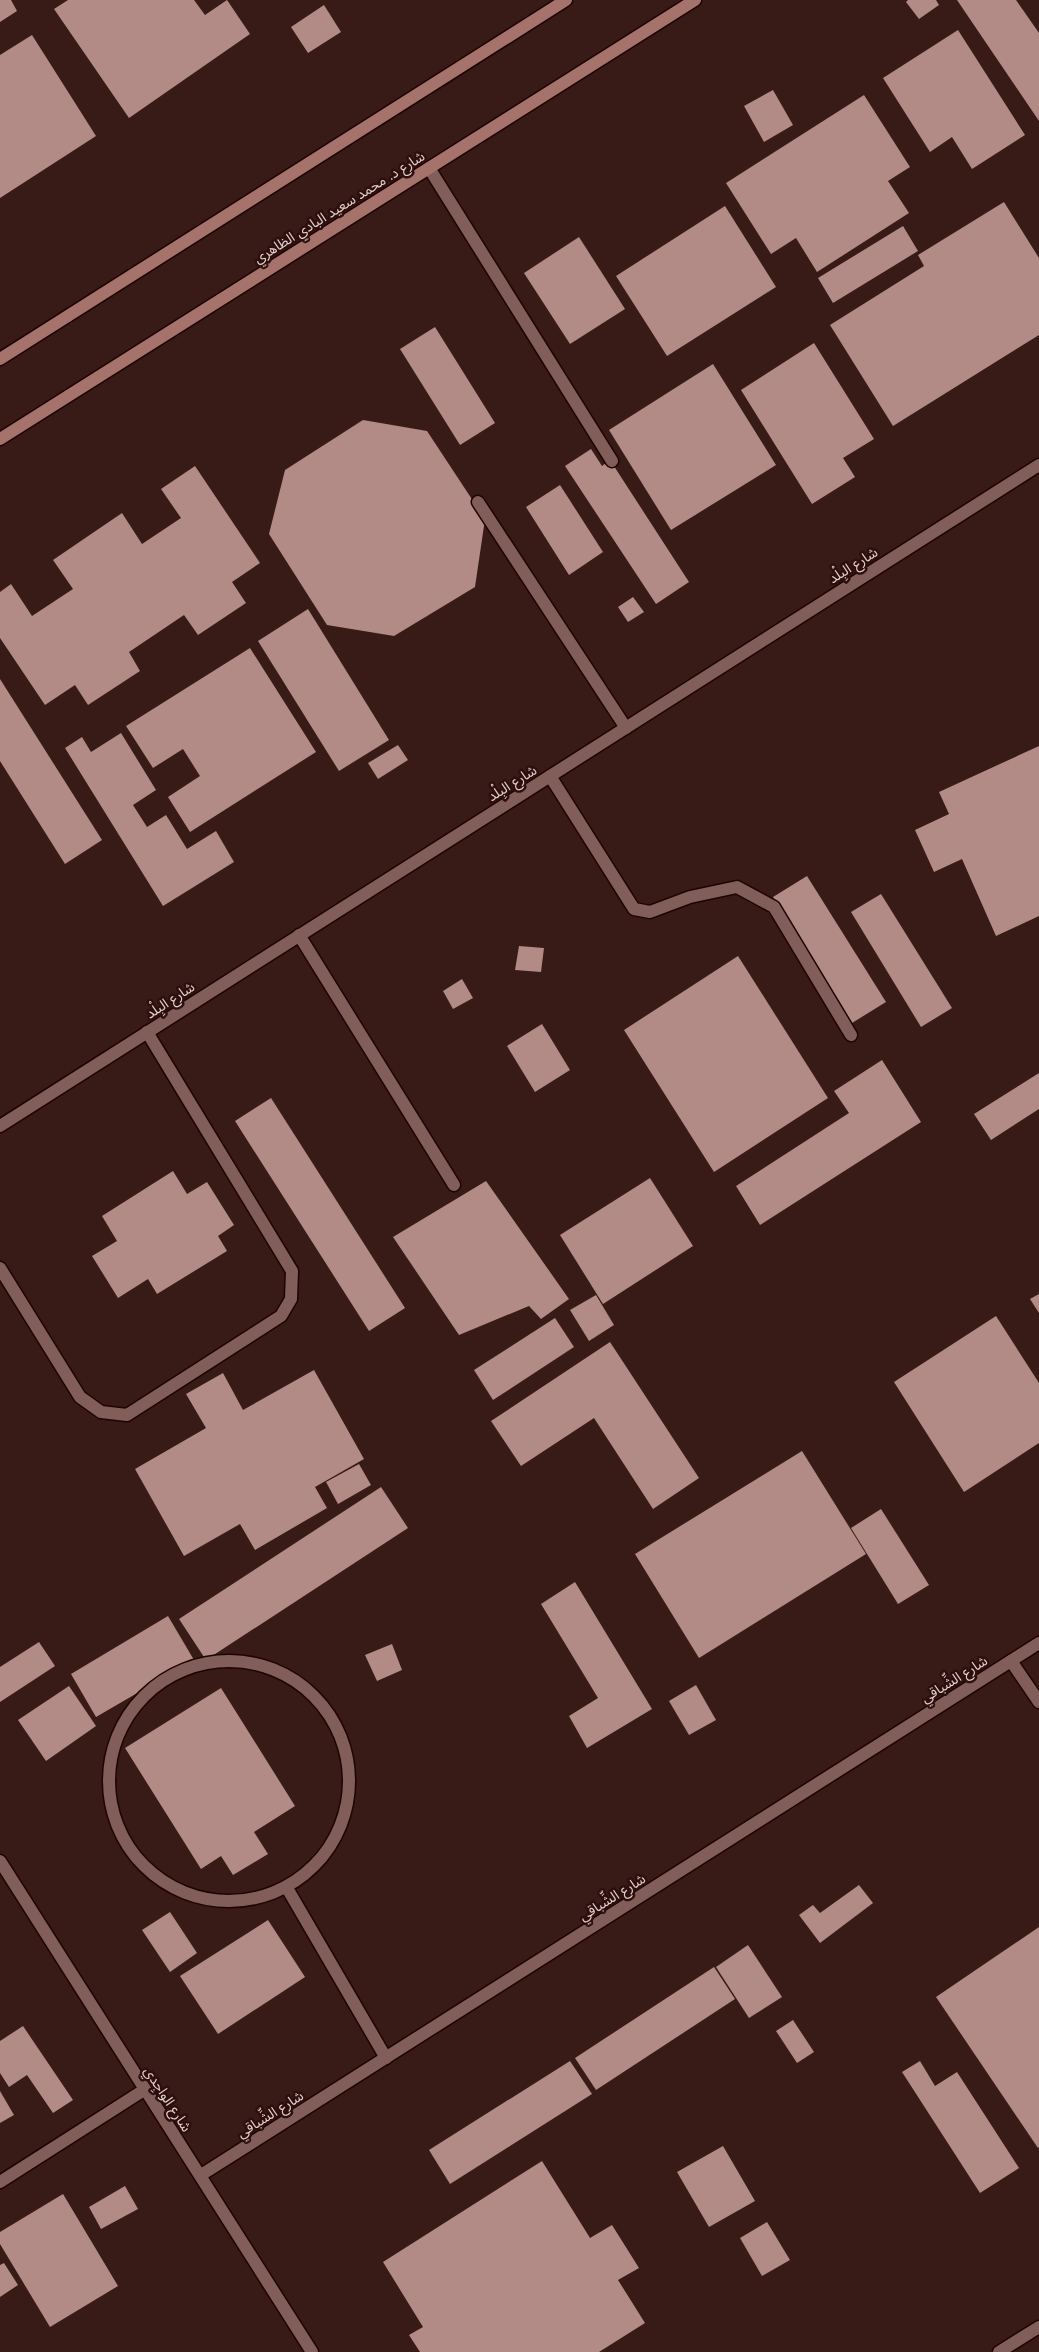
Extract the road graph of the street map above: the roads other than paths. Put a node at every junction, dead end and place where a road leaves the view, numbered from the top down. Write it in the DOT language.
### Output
graph roads {
  1 [pos="566,0"];
  2 [pos="695,0"];
  3 [pos="429,168"];
  4 [pos="0,359"];
  5 [pos="0,439"];
  6 [pos="612,461"];
  7 [pos="1039,465"];
  8 [pos="478,502"];
  9 [pos="626,728"];
  10 [pos="550,776"];
  11 [pos="299,935"];
  12 [pos="147,1032"];
  13 [pos="851,1035"];
  14 [pos="0,1126"];
  15 [pos="454,1185"];
  16 [pos="0,1268"];
  17 [pos="1039,1643"];
  18 [pos="1011,1661"];
  19 [pos="1039,1702"];
  20 [pos="0,1860"];
  21 [pos="288,1888"];
  22 [pos="386,2058"];
  23 [pos="144,2090"];
  24 [pos="201,2176"];
  25 [pos="0,2182"];
  26 [pos="1039,2327"];
  27 [pos="312,2352"];
  28 [pos="999,2352"];
  1 -- 4 [label="street"];
  2 -- 3 [label="street, شارع د. محمد سعيد البادي الظاهري"];
  3 -- 5 [label="street, شارع د. محمد سعيد البادي الظاهري"];
  3 -- 6 [label="street"];
  7 -- 9 [label="street, شارع البِلْد"];
  8 -- 9 [label="street"];
  9 -- 10 [label="street, شارع البِلْد"];
  10 -- 11 [label="street, شارع البِلْد"];
  10 -- 13 [label="street"];
  11 -- 12 [label="street, شارع البِلْد"];
  11 -- 15 [label="street"];
  12 -- 14 [label="street, شارع البِلْد"];
  12 -- 16 [label="street"];
  17 -- 18 [label="street, شارع الشِّباقي"];
  18 -- 19 [label="street"];
  18 -- 22 [label="street, شارع الشِّباقي"];
  20 -- 23 [label="street, شارع الواجِدي"];
  21 -- 21 [label="street"];
  21 -- 22 [label="street"];
  22 -- 24 [label="street, شارع الشِّباقي"];
  23 -- 24 [label="street, شارع الواجِدي"];
  23 -- 25 [label="street"];
  24 -- 27 [label="street, شارع الواجِدي"];
  26 -- 28 [label="street"];
}
